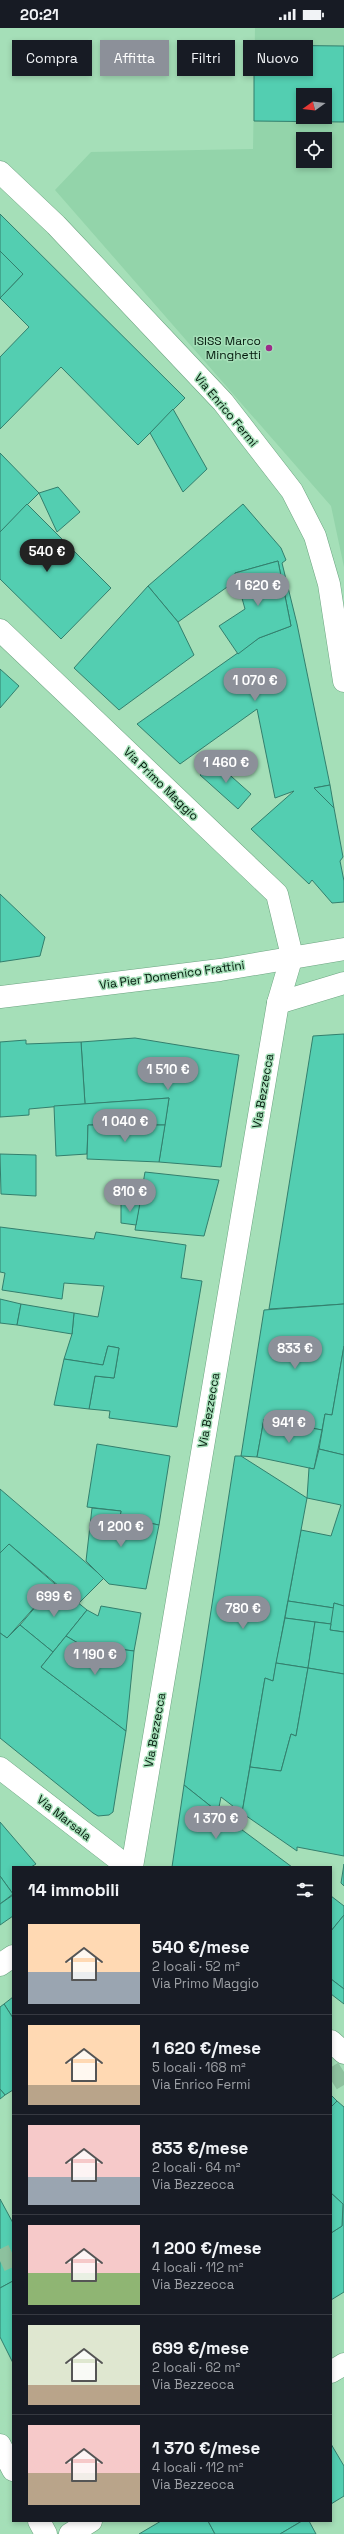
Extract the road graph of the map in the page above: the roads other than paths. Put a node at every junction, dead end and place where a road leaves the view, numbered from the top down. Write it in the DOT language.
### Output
graph roads {
  1 [pos="0,172"];
  2 [pos="0,630"];
  3 [pos="344,681"];
  4 [pos="344,948"];
  5 [pos="292,956"];
  6 [pos="344,983"];
  7 [pos="0,997"];
  8 [pos="278,1002"];
  9 [pos="0,1768"];
  10 [pos="127,1866"];
  11 [pos="132,1866"];
  12 [pos="12,1957"];
  13 [pos="0,1965"];
  14 [pos="332,2042"];
  15 [pos="344,2053"];
  16 [pos="344,2364"];
  17 [pos="332,2371"];
  18 [pos="0,2445"];
  19 [pos="12,2468"];
  20 [pos="40,2522"];
  21 [pos="89,2522"];
  22 [pos="46,2534"];
  23 [pos="70,2534"];
  1 -- 3 [label="street, Via Enrico Fermi"];
  2 -- 5 [label="street, Via Primo Maggio"];
  4 -- 5 [label="street, Via Pier Domenico Frattini"];
  5 -- 7 [label="street, Via Pier Domenico Frattini"];
  5 -- 8 [label="street, Via Bezzecca"];
  6 -- 8 [label="street"];
  8 -- 11 [label="street, Via Bezzecca"];
  9 -- 10 [label="street, Via Marsala"];
  12 -- 13 [label="street"];
  14 -- 15 [label="street"];
  16 -- 17 [label="street"];
  18 -- 19 [label="street"];
  20 -- 22 [label="street"];
  21 -- 23 [label="street"];
}
